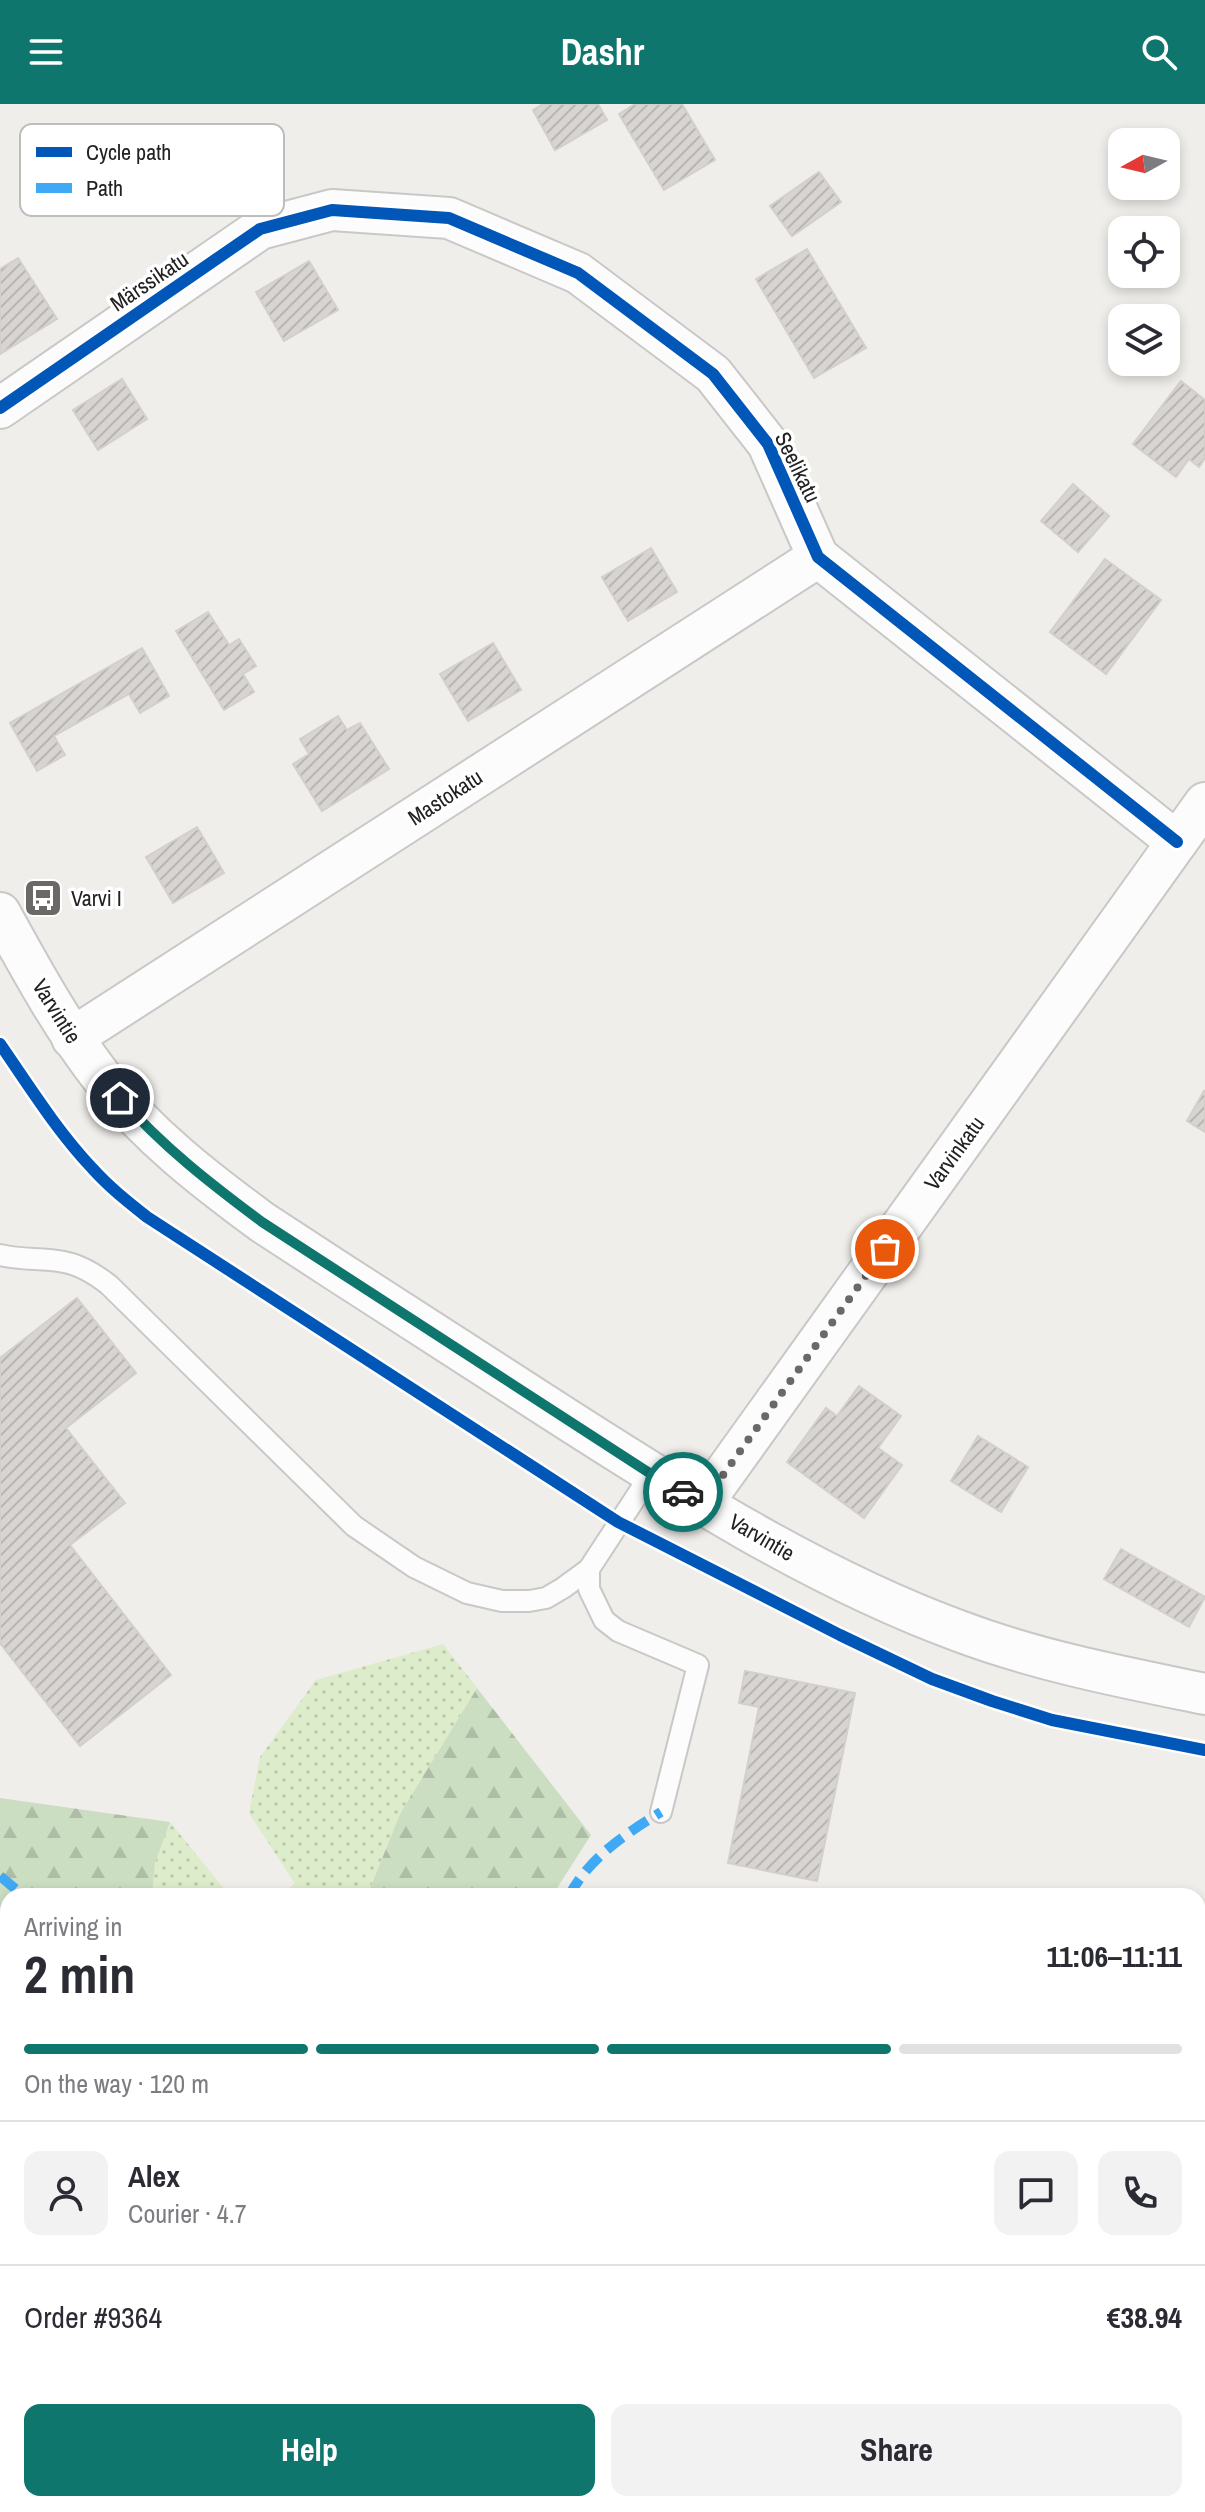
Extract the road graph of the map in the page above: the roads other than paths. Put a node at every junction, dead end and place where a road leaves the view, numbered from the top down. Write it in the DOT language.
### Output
graph roads {
  1 [pos="332,210"];
  2 [pos="0,408"];
  3 [pos="818,557"];
  4 [pos="1205,803"];
  5 [pos="1177,842"];
  6 [pos="0,913"];
  7 [pos="72,1038"];
  8 [pos="0,1255"];
  9 [pos="651,1474"];
  10 [pos="703,1503"];
  11 [pos="589,1569"];
  12 [pos="1205,1694"];
  13 [pos="661,1812"];
  1 -- 2 [label="street, Märssikatu"];
  1 -- 3 [label="street, Seelikatu"];
  3 -- 5 [label="street, Seelikatu"];
  3 -- 7 [label="street, Mastokatu"];
  4 -- 5 [label="street, Varvinkatu"];
  5 -- 10 [label="street, Varvinkatu"];
  6 -- 7 [label="street, Varvintie"];
  7 -- 9 [label="street, Varvintie"];
  8 -- 11 [label="lane"];
  9 -- 10 [label="street, Varvintie"];
  9 -- 11 [label="lane"];
  10 -- 12 [label="street, Varvintie"];
  11 -- 13 [label="lane"];
}
